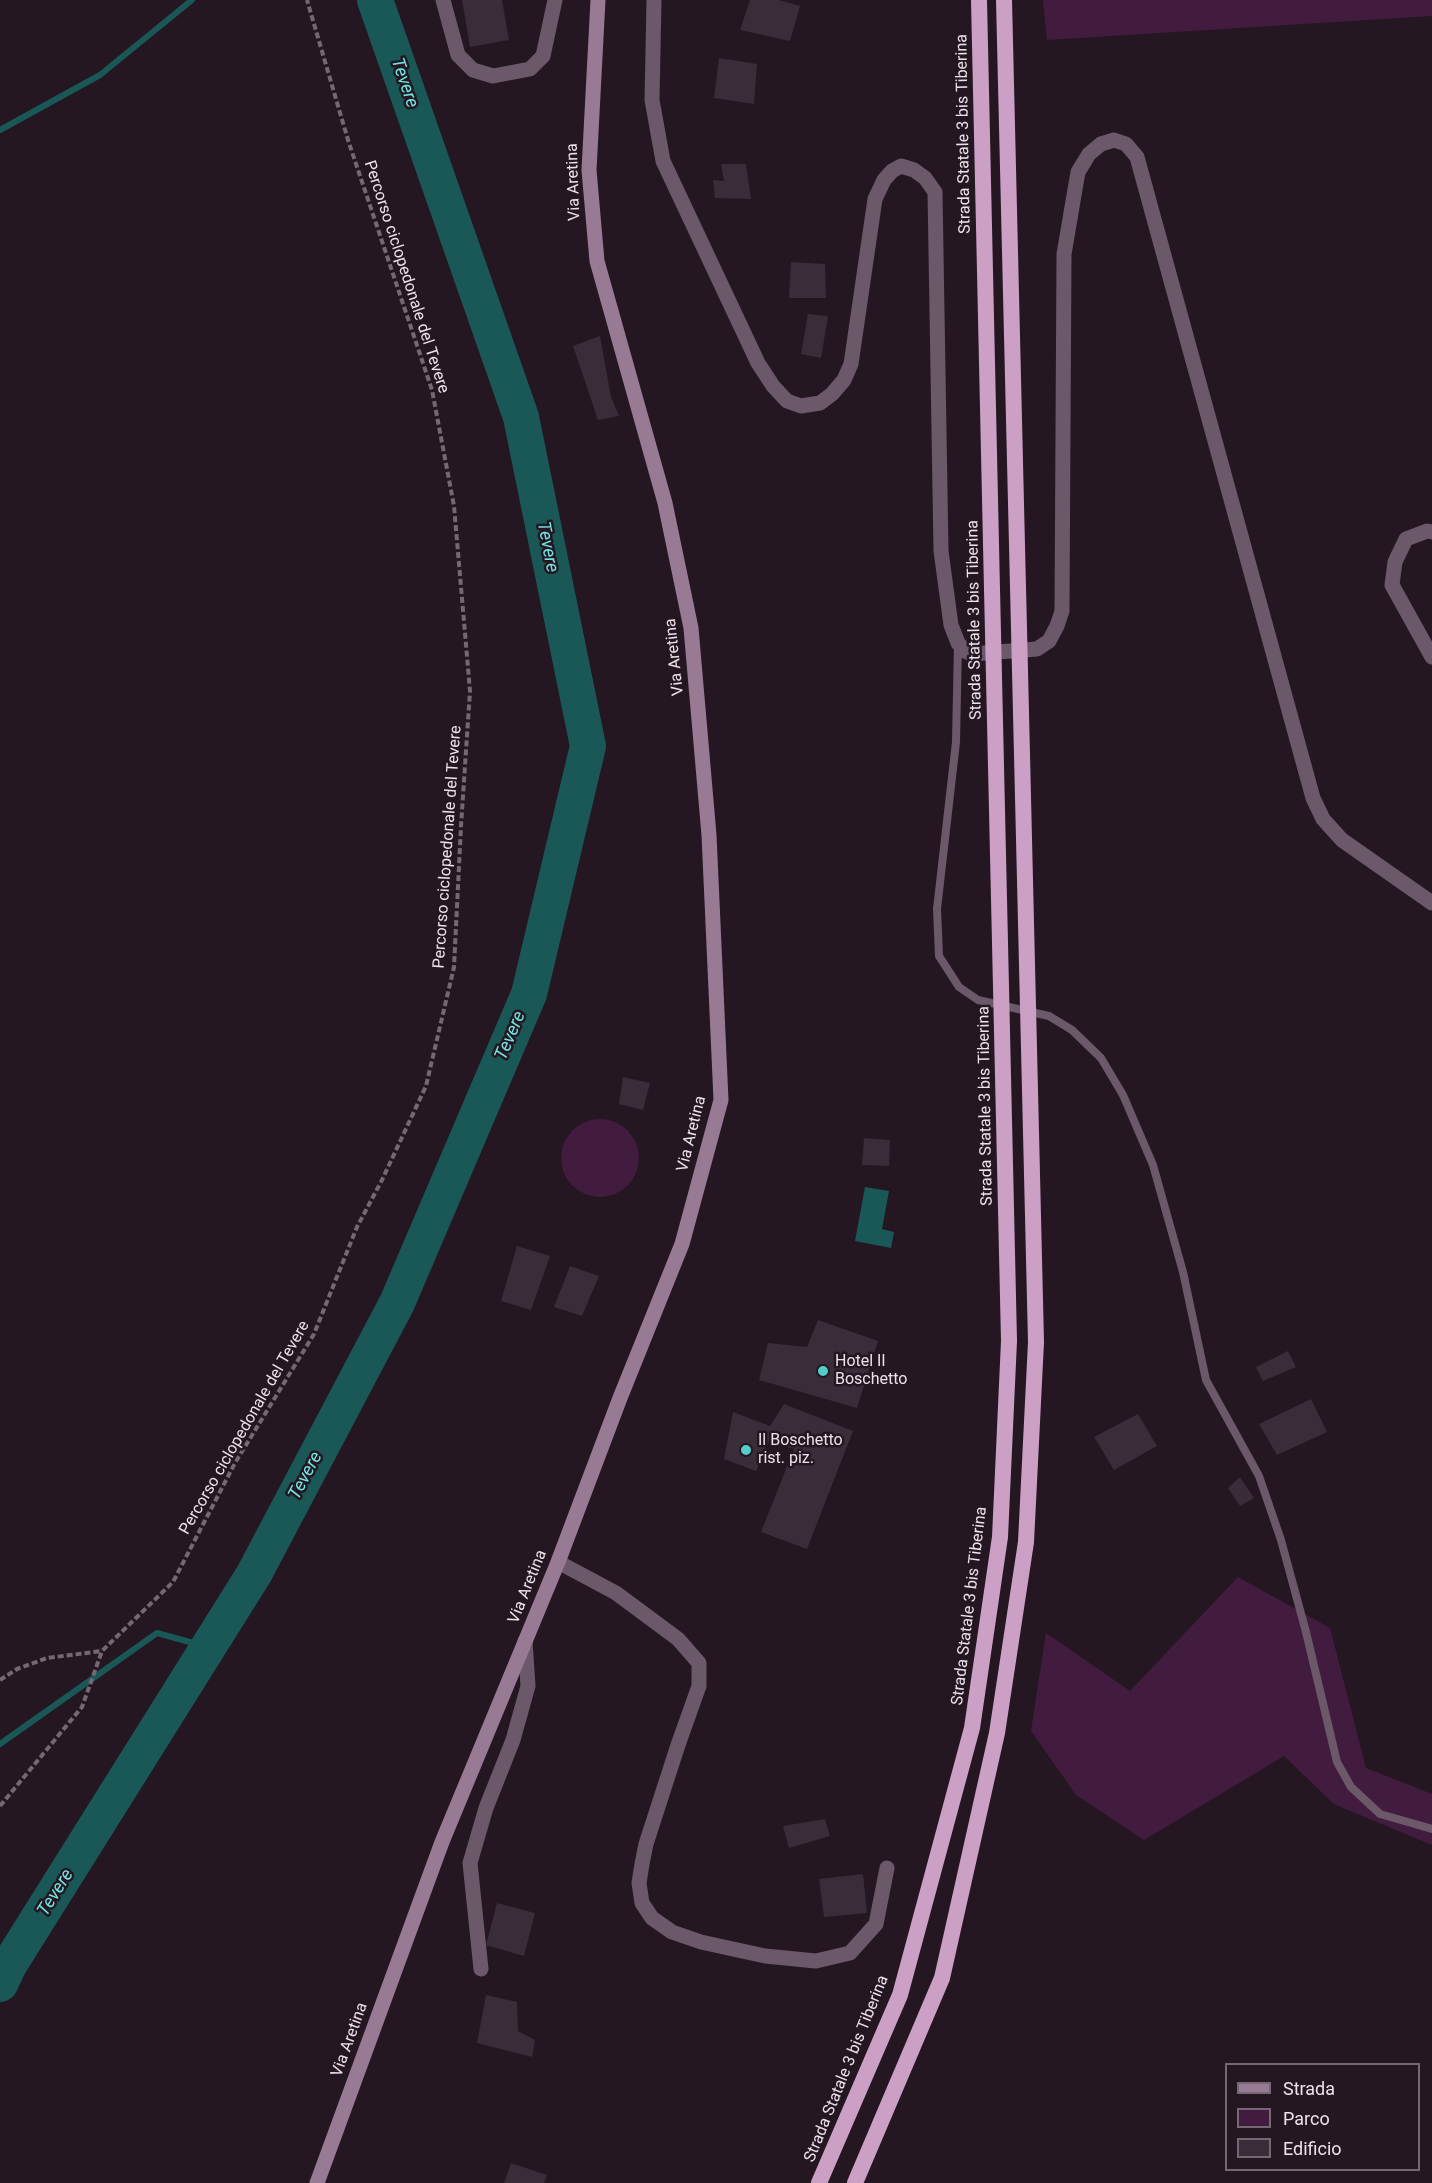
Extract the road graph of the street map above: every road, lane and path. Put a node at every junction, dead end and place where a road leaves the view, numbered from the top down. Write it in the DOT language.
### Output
graph roads {
  1 [pos="307,0"];
  2 [pos="443,0"];
  3 [pos="555,0"];
  4 [pos="598,0"];
  5 [pos="654,0"];
  6 [pos="979,0"];
  7 [pos="1004,0"];
  8 [pos="1432,532"];
  9 [pos="958,643"];
  10 [pos="1432,657"];
  11 [pos="1432,903"];
  12 [pos="558,1562"];
  13 [pos="525,1641"];
  14 [pos="102,1651"];
  15 [pos="0,1680"];
  16 [pos="0,1806"];
  17 [pos="1432,1829"];
  18 [pos="887,1868"];
  19 [pos="481,1969"];
  20 [pos="317,2183"];
  21 [pos="819,2183"];
  22 [pos="855,2183"];
  1 -- 14 [label="path, Percorso ciclopedonale del Tevere"];
  2 -- 3 [label="street"];
  4 -- 12 [label="main road, Via Aretina"];
  5 -- 9 [label="street"];
  6 -- 21 [label="highway, Strada Statale 3 bis Tiberina, bridge"];
  7 -- 22 [label="highway, bridge"];
  8 -- 10 [label="street"];
  9 -- 11 [label="street"];
  9 -- 17 [label="lane"];
  12 -- 13 [label="main road, Via Aretina"];
  12 -- 18 [label="street"];
  13 -- 19 [label="street"];
  13 -- 20 [label="main road, Via Aretina"];
  14 -- 15 [label="path"];
  14 -- 16 [label="path, Percorso ciclopedonale del Tevere"];
}
